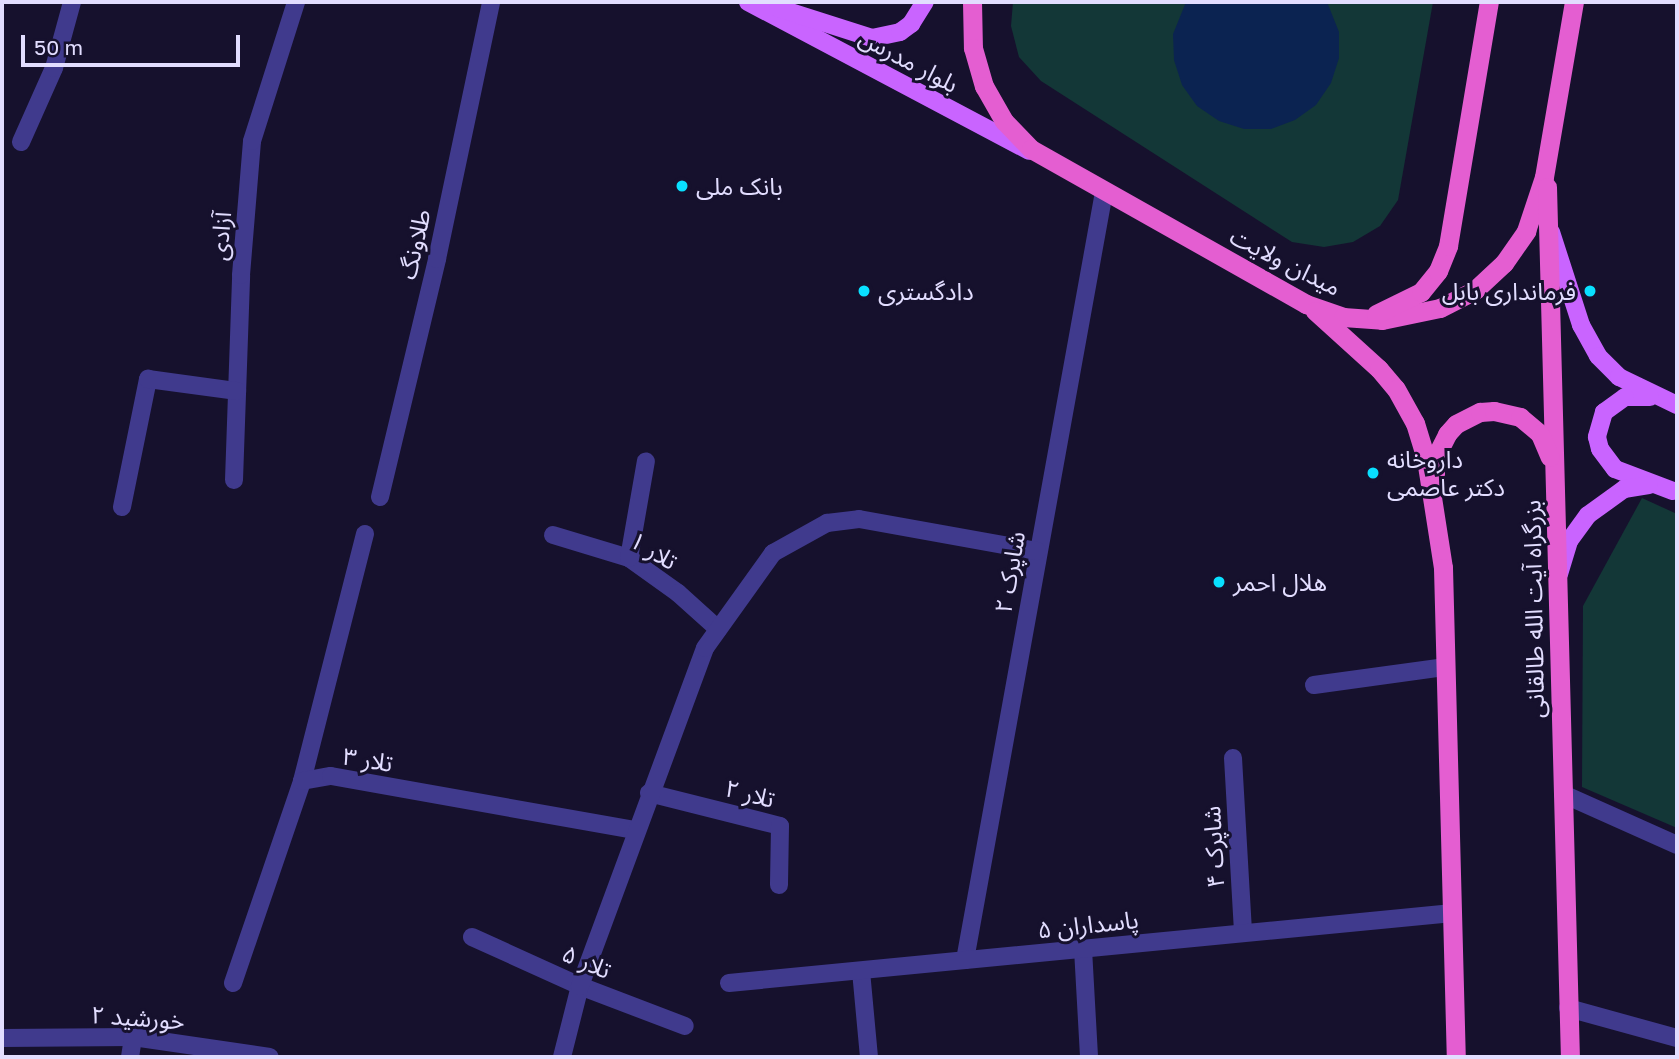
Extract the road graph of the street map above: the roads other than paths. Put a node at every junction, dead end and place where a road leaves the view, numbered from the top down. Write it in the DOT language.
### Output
graph roads {
  1 [pos="72,2"];
  2 [pos="296,2"];
  3 [pos="491,2"];
  4 [pos="748,2"];
  5 [pos="760,2"];
  6 [pos="925,2"];
  7 [pos="972,2"];
  8 [pos="1489,2"];
  9 [pos="1574,2"];
  10 [pos="21,142"];
  11 [pos="1547,159"];
  12 [pos="1047,161"];
  13 [pos="1104,192"];
  14 [pos="1548,223"];
  15 [pos="1306,303"];
  16 [pos="1355,318"];
  17 [pos="237,391"];
  18 [pos="1677,405"];
  19 [pos="646,461"];
  20 [pos="234,480"];
  21 [pos="1555,482"];
  22 [pos="1675,492"];
  23 [pos="380,497"];
  24 [pos="121,507"];
  25 [pos="365,534"];
  26 [pos="553,535"];
  27 [pos="1440,535"];
  28 [pos="1037,551"];
  29 [pos="629,558"];
  30 [pos="1557,580"];
  31 [pos="718,629"];
  32 [pos="1446,667"];
  33 [pos="1314,685"];
  34 [pos="1233,758"];
  35 [pos="302,781"];
  36 [pos="649,793"];
  37 [pos="1563,794"];
  38 [pos="635,830"];
  39 [pos="1677,845"];
  40 [pos="779,885"];
  41 [pos="1453,914"];
  42 [pos="1243,933"];
  43 [pos="472,937"];
  44 [pos="1083,949"];
  45 [pos="965,960"];
  46 [pos="861,971"];
  47 [pos="233,983"];
  48 [pos="729,984"];
  49 [pos="580,986"];
  50 [pos="1568,1008"];
  51 [pos="685,1026"];
  52 [pos="133,1037"];
  53 [pos="2,1038"];
  54 [pos="1677,1038"];
  55 [pos="130,1057"];
  56 [pos="270,1057"];
  57 [pos="562,1057"];
  58 [pos="869,1057"];
  59 [pos="1089,1057"];
  60 [pos="1456,1057"];
  61 [pos="1570,1057"];
  1 -- 10 [label="street"];
  2 -- 17 [label="street, آزادی"];
  3 -- 23 [label="street, طلاونگ"];
  4 -- 12 [label="main road, بلوار مدرس"];
  5 -- 6 [label="main road"];
  7 -- 12 [label="highway, میدان ولایت"];
  8 -- 16 [label="highway"];
  9 -- 11 [label="highway, میدان ولایت"];
  11 -- 14 [label="highway, بزرگراه آیت الله طالقانی"];
  11 -- 16 [label="highway, میدان ولایت"];
  12 -- 13 [label="highway, میدان ولایت"];
  13 -- 15 [label="highway, میدان ولایت"];
  13 -- 28 [label="street, شاپرک ۲"];
  14 -- 18 [label="main road"];
  14 -- 21 [label="highway, بزرگراه آیت الله طالقانی"];
  15 -- 16 [label="highway, میدان ولایت"];
  15 -- 27 [label="highway"];
  17 -- 20 [label="street, آزادی"];
  17 -- 24 [label="street"];
  18 -- 22 [label="main road"];
  19 -- 29 [label="street"];
  21 -- 27 [label="highway"];
  21 -- 30 [label="highway, بزرگراه آیت الله طالقانی"];
  22 -- 30 [label="main road"];
  25 -- 35 [label="street"];
  26 -- 29 [label="street, تلار ۱"];
  27 -- 32 [label="highway"];
  28 -- 31 [label="street"];
  28 -- 45 [label="street, شاپرک ۲"];
  29 -- 31 [label="street, تلار ۱"];
  30 -- 37 [label="highway, بزرگراه آیت الله طالقانی"];
  31 -- 36 [label="street"];
  32 -- 33 [label="street"];
  32 -- 41 [label="highway"];
  34 -- 42 [label="street, شاپرک ۴"];
  35 -- 38 [label="street, تلار ۳"];
  35 -- 47 [label="street"];
  36 -- 38 [label="street"];
  36 -- 40 [label="street, تلار ۲"];
  37 -- 39 [label="street"];
  37 -- 50 [label="highway, بزرگراه آیت الله طالقانی"];
  38 -- 49 [label="street"];
  41 -- 42 [label="street, پاسداران ۵"];
  41 -- 60 [label="highway"];
  42 -- 44 [label="street, پاسداران ۵"];
  43 -- 49 [label="street, تلار ۵"];
  44 -- 45 [label="street, پاسداران ۵"];
  44 -- 59 [label="street"];
  45 -- 46 [label="street, پاسداران ۵"];
  46 -- 48 [label="street, پاسداران ۵"];
  46 -- 58 [label="street"];
  49 -- 51 [label="street, تلار ۵"];
  49 -- 57 [label="street"];
  50 -- 54 [label="street"];
  50 -- 61 [label="highway, بزرگراه آیت الله طالقانی"];
  52 -- 53 [label="street, خورشید ۲"];
  52 -- 55 [label="street"];
  52 -- 56 [label="street, خورشید ۲"];
}
